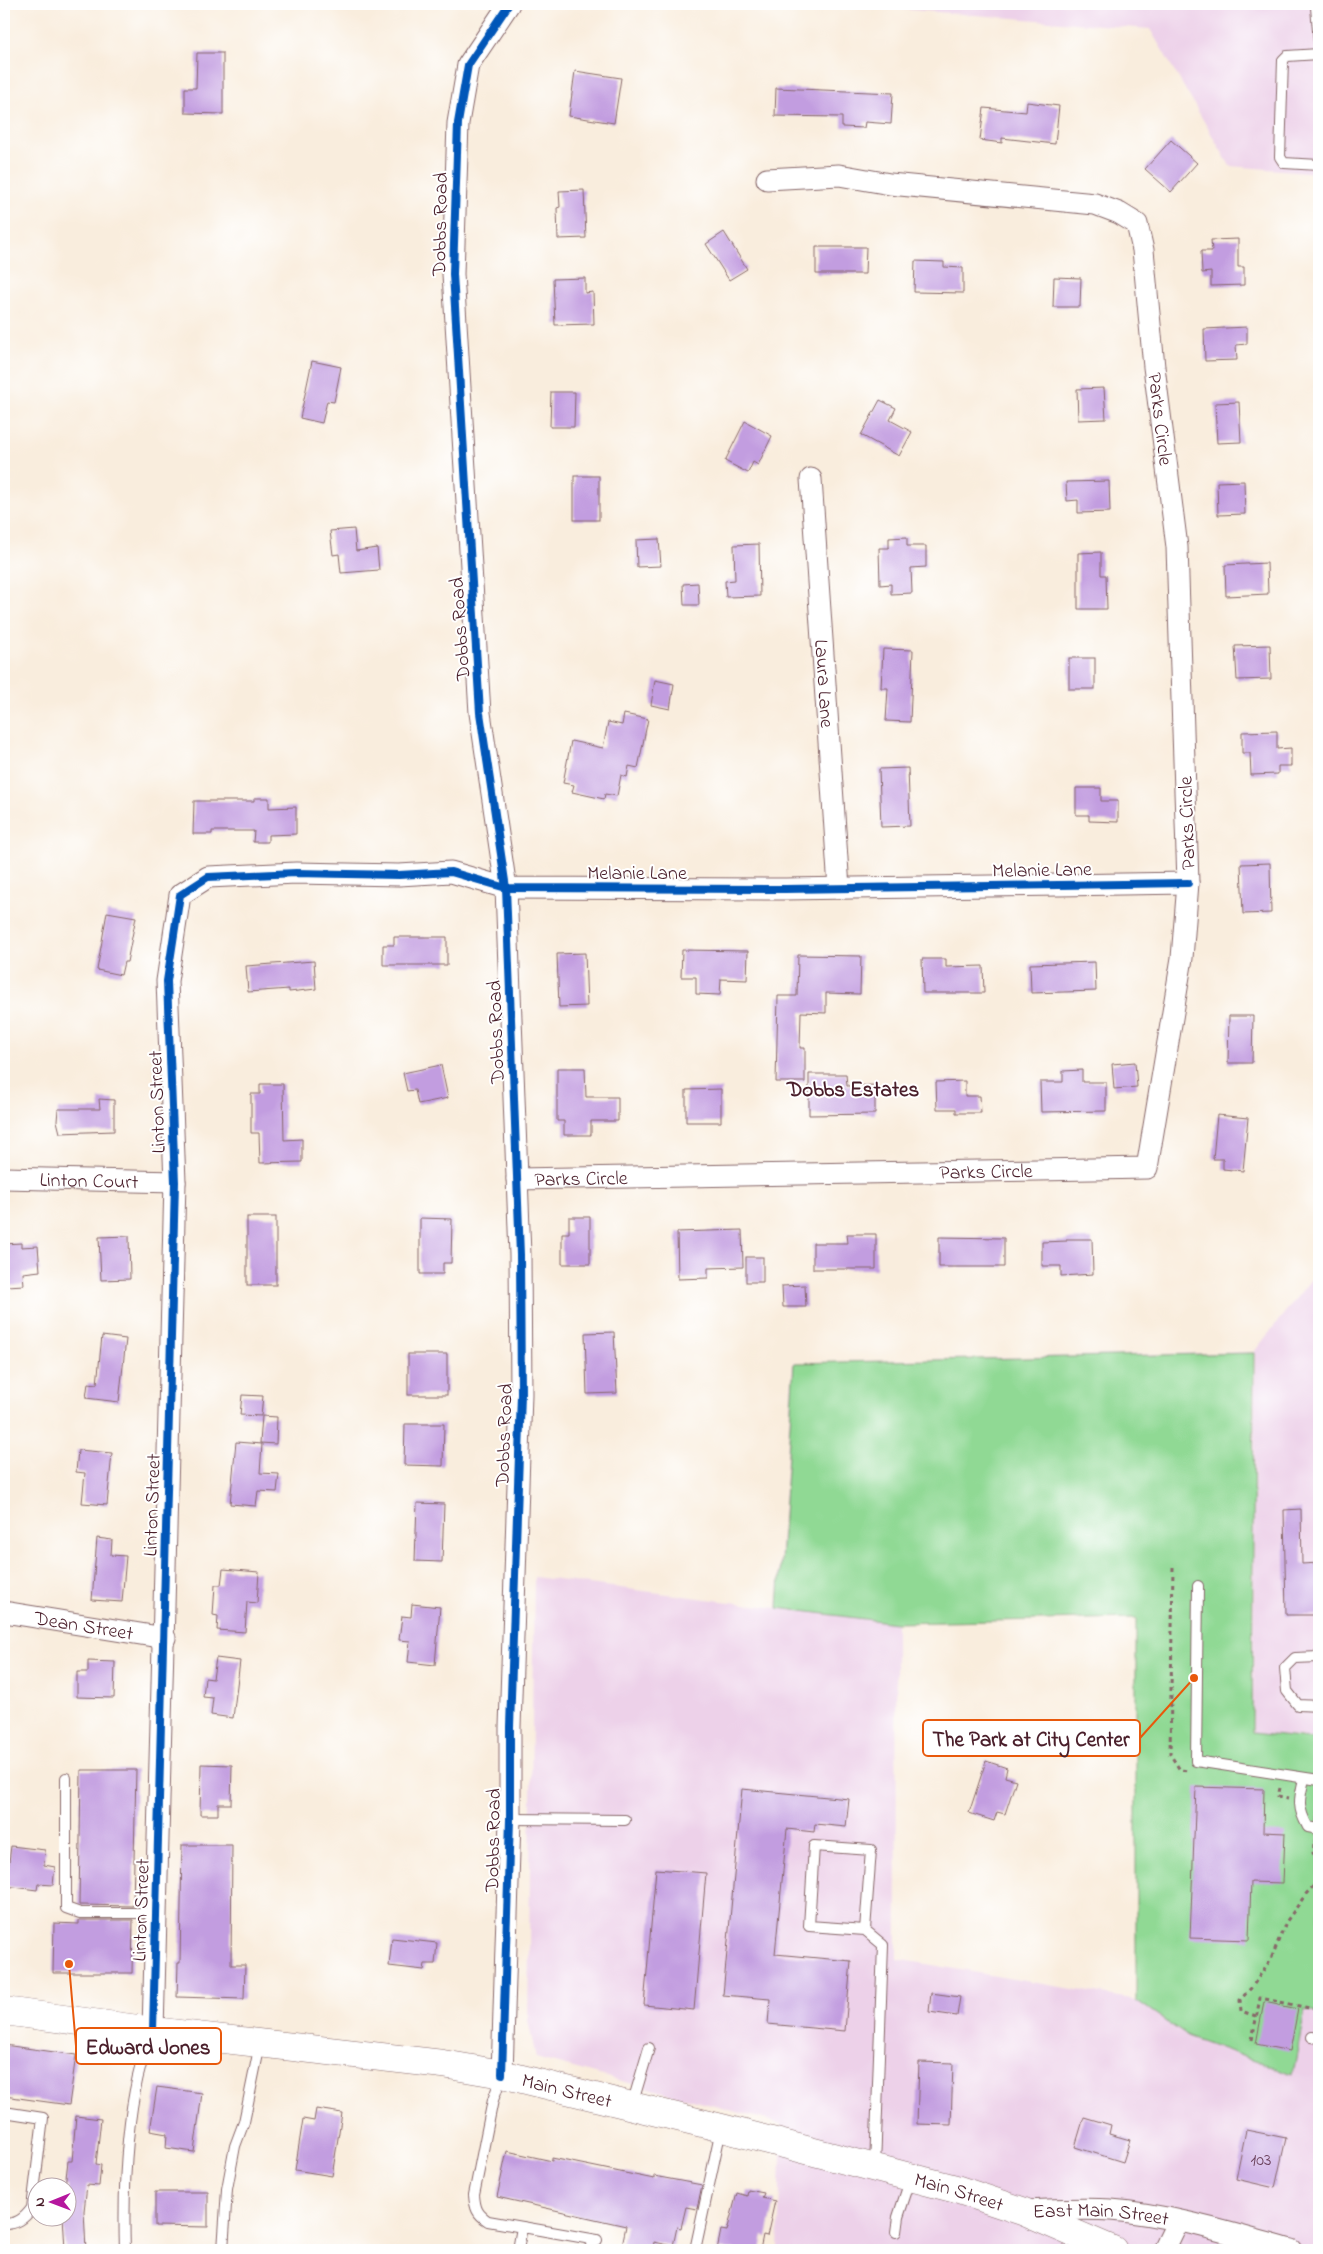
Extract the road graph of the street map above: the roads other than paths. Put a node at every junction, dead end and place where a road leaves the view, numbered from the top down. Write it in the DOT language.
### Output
graph roads {
  1 [pos="509,4"];
  2 [pos="1316,7"];
  3 [pos="1319,42"];
  4 [pos="1319,54"];
  5 [pos="1319,165"];
  6 [pos="767,179"];
  7 [pos="812,479"];
  8 [pos="1188,883"];
  9 [pos="506,888"];
  10 [pos="839,888"];
  11 [pos="167,980"];
  12 [pos="4,1178"];
  13 [pos="517,1179"];
  14 [pos="176,1182"];
  15 [pos="1198,1586"];
  16 [pos="4,1612"];
  17 [pos="164,1638"];
  18 [pos="1319,1657"];
  19 [pos="1319,1706"];
  20 [pos="66,1778"];
  21 [pos="1304,1779"];
  22 [pos="1319,1780"];
  23 [pos="510,1819"];
  24 [pos="625,1820"];
  25 [pos="1319,1830"];
  26 [pos="156,1914"];
  27 [pos="865,1930"];
  28 [pos="4,2011"];
  29 [pos="153,2031"];
  30 [pos="260,2043"];
  31 [pos="649,2048"];
  32 [pos="502,2074"];
  33 [pos="632,2105"];
  34 [pos="4,2112"];
  35 [pos="722,2128"];
  36 [pos="875,2167"];
  37 [pos="912,2177"];
  38 [pos="1022,2211"];
  39 [pos="1178,2221"];
  40 [pos="4,2224"];
  41 [pos="522,2227"];
  42 [pos="896,2232"];
  43 [pos="125,2250"];
  44 [pos="224,2250"];
  45 [pos="518,2250"];
  46 [pos="588,2250"];
  47 [pos="696,2250"];
  48 [pos="1113,2250"];
  49 [pos="1164,2250"];
  50 [pos="1291,2250"];
  1 -- 9 [label="street, Dobbs Road"];
  2 -- 3 [label="lane"];
  4 -- 5 [label="lane"];
  6 -- 8 [label="street, Parks Circle"];
  7 -- 10 [label="street, Laura Lane"];
  8 -- 10 [label="street, Melanie Lane"];
  8 -- 13 [label="street, Parks Circle"];
  9 -- 10 [label="street, Melanie Lane"];
  9 -- 11 [label="street, Melanie Lane"];
  9 -- 13 [label="street, Dobbs Road"];
  11 -- 14 [label="street, Linton Street"];
  12 -- 14 [label="street, Linton Court"];
  13 -- 23 [label="street, Dobbs Road"];
  14 -- 17 [label="street, Linton Street"];
  15 -- 21 [label="lane"];
  16 -- 17 [label="street, Dean Street"];
  17 -- 26 [label="street, Linton Street"];
  18 -- 19 [label="lane"];
  20 -- 26 [label="lane"];
  21 -- 22 [label="lane"];
  21 -- 25 [label="lane"];
  23 -- 24 [label="lane"];
  23 -- 32 [label="street, Dobbs Road"];
  26 -- 29 [label="street, Linton Street"];
  27 -- 27 [label="lane"];
  27 -- 36 [label="lane"];
  28 -- 29 [label="main road, Main Street"];
  29 -- 30 [label="main road, Main Street"];
  29 -- 43 [label="lane"];
  30 -- 32 [label="main road, Main Street"];
  30 -- 44 [label="lane"];
  31 -- 33 [label="lane"];
  32 -- 33 [label="main road, Main Street"];
  32 -- 41 [label="lane"];
  33 -- 35 [label="main road, Main Street"];
  34 -- 40 [label="lane"];
  35 -- 36 [label="main road, Main Street"];
  35 -- 47 [label="lane"];
  36 -- 37 [label="main road, Main Street"];
  37 -- 38 [label="main road, Main Street"];
  37 -- 42 [label="lane"];
  38 -- 39 [label="street, East Main Street"];
  38 -- 48 [label="main road, Main Street"];
  39 -- 49 [label="street, East Main Street"];
  39 -- 50 [label="street, East Main Street"];
  41 -- 45 [label="lane"];
  41 -- 46 [label="lane"];
}
